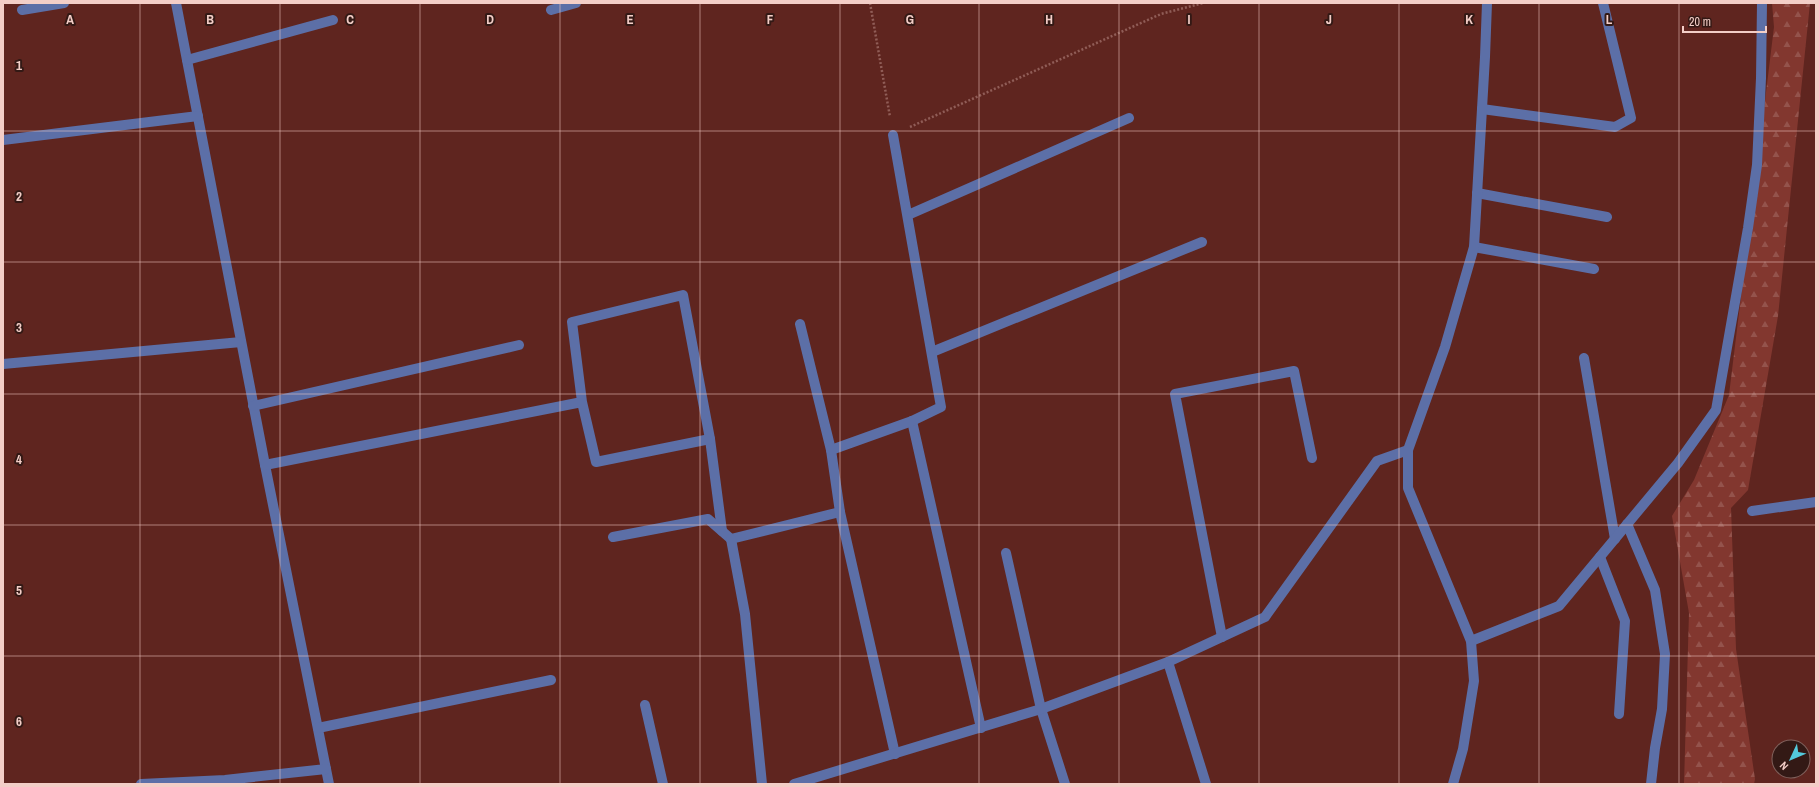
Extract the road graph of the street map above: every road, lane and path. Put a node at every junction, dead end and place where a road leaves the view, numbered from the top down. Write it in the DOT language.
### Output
graph roads {
  1 [pos="64,3"];
  2 [pos="176,3"];
  3 [pos="576,3"];
  4 [pos="870,3"];
  5 [pos="1203,3"];
  6 [pos="1487,3"];
  7 [pos="1603,3"];
  8 [pos="1762,3"];
  9 [pos="22,10"];
  10 [pos="551,10"];
  11 [pos="333,20"];
  12 [pos="188,60"];
  13 [pos="1482,109"];
  14 [pos="198,116"];
  15 [pos="1129,118"];
  16 [pos="893,135"];
  17 [pos="3,140"];
  18 [pos="1477,192"];
  19 [pos="908,215"];
  20 [pos="1607,217"];
  21 [pos="1202,242"];
  22 [pos="1474,247"];
  23 [pos="1594,269"];
  24 [pos="800,324"];
  25 [pos="241,342"];
  26 [pos="519,345"];
  27 [pos="932,352"];
  28 [pos="1584,358"];
  29 [pos="3,364"];
  30 [pos="582,402"];
  31 [pos="253,406"];
  32 [pos="912,421"];
  33 [pos="710,438"];
  34 [pos="831,450"];
  35 [pos="1408,450"];
  36 [pos="1312,458"];
  37 [pos="265,465"];
  38 [pos="1816,502"];
  39 [pos="840,512"];
  40 [pos="1752,512"];
  41 [pos="1627,524"];
  42 [pos="722,531"];
  43 [pos="613,537"];
  44 [pos="731,539"];
  45 [pos="1615,539"];
  46 [pos="1006,553"];
  47 [pos="1600,557"];
  48 [pos="1222,637"];
  49 [pos="1471,641"];
  50 [pos="1168,662"];
  51 [pos="551,680"];
  52 [pos="645,705"];
  53 [pos="1041,709"];
  54 [pos="1619,714"];
  55 [pos="318,728"];
  56 [pos="981,728"];
  57 [pos="895,754"];
  58 [pos="326,769"];
  59 [pos="141,784"];
  60 [pos="329,784"];
  61 [pos="663,784"];
  62 [pos="762,784"];
  63 [pos="794,784"];
  64 [pos="1064,784"];
  65 [pos="1206,784"];
  66 [pos="1453,784"];
  67 [pos="1651,784"];
  1 -- 9 [label="street"];
  2 -- 12 [label="street"];
  3 -- 10 [label="street"];
  4 -- 16 [label="path"];
  5 -- 16 [label="path"];
  6 -- 13 [label="street"];
  7 -- 13 [label="street"];
  8 -- 41 [label="street"];
  11 -- 12 [label="street"];
  12 -- 14 [label="street"];
  13 -- 18 [label="street"];
  14 -- 17 [label="street"];
  14 -- 25 [label="street"];
  15 -- 19 [label="street"];
  16 -- 19 [label="street"];
  18 -- 20 [label="street"];
  18 -- 22 [label="street"];
  19 -- 27 [label="street"];
  21 -- 27 [label="street"];
  22 -- 23 [label="street"];
  22 -- 35 [label="street"];
  24 -- 34 [label="street"];
  25 -- 29 [label="street"];
  25 -- 31 [label="street"];
  26 -- 31 [label="street"];
  27 -- 32 [label="street"];
  28 -- 45 [label="street"];
  30 -- 33 [label="street"];
  30 -- 33 [label="street"];
  30 -- 37 [label="street"];
  31 -- 37 [label="street"];
  32 -- 34 [label="street"];
  32 -- 56 [label="street"];
  33 -- 42 [label="street"];
  34 -- 39 [label="street"];
  35 -- 48 [label="street"];
  35 -- 49 [label="street"];
  36 -- 48 [label="street"];
  37 -- 55 [label="street"];
  38 -- 40 [label="street"];
  39 -- 44 [label="street"];
  39 -- 57 [label="street"];
  41 -- 45 [label="street"];
  41 -- 67 [label="street"];
  42 -- 43 [label="street"];
  42 -- 44 [label="street"];
  44 -- 62 [label="street"];
  45 -- 47 [label="street"];
  46 -- 53 [label="street"];
  47 -- 49 [label="street"];
  47 -- 54 [label="street"];
  48 -- 50 [label="street"];
  49 -- 66 [label="street"];
  50 -- 53 [label="street"];
  50 -- 65 [label="street"];
  51 -- 55 [label="street"];
  52 -- 61 [label="street"];
  53 -- 56 [label="street"];
  53 -- 64 [label="street"];
  55 -- 58 [label="street"];
  56 -- 57 [label="street"];
  57 -- 63 [label="street"];
  58 -- 59 [label="street"];
  58 -- 60 [label="street"];
}
